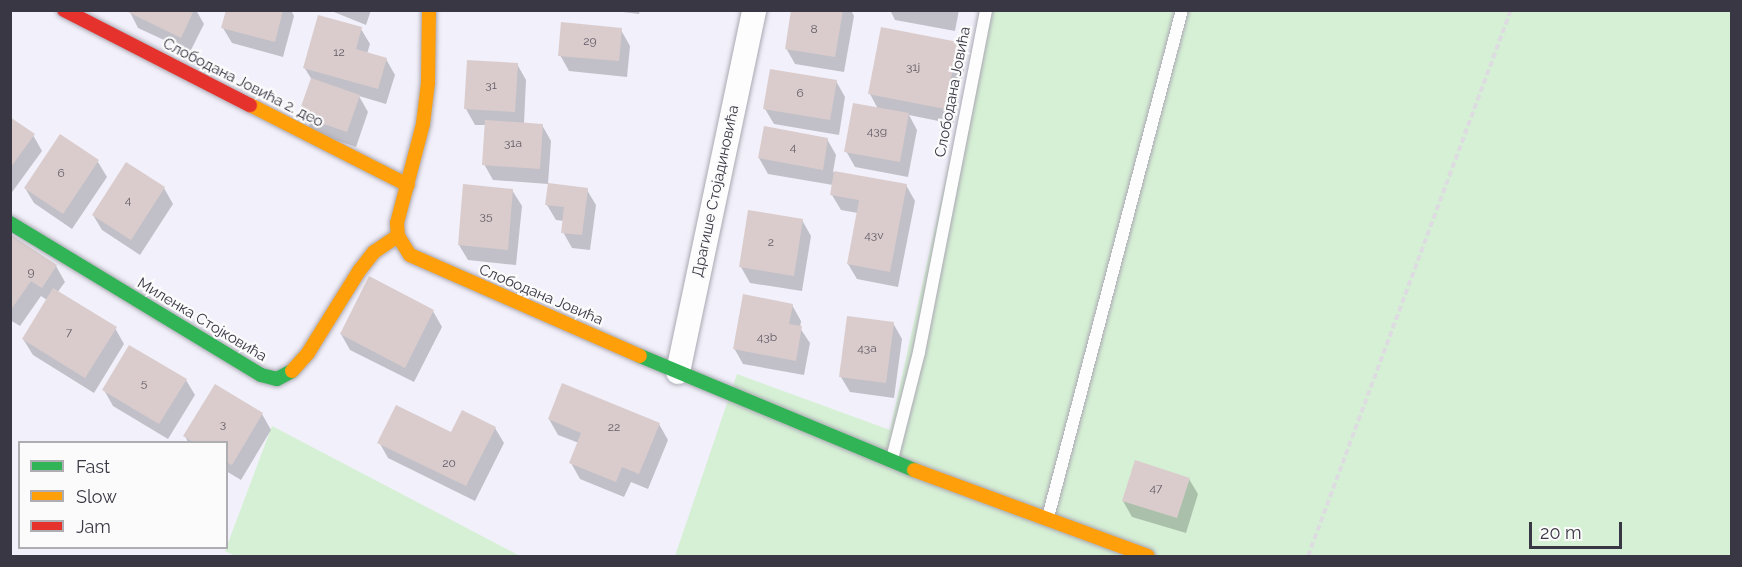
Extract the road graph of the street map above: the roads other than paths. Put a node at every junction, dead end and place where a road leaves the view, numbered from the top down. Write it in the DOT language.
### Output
graph roads {
  1 [pos="64,10"];
  2 [pos="429,10"];
  3 [pos="754,10"];
  4 [pos="986,10"];
  5 [pos="1182,10"];
  6 [pos="408,185"];
  7 [pos="10,223"];
  8 [pos="398,236"];
  9 [pos="678,372"];
  10 [pos="891,460"];
  11 [pos="1048,518"];
  12 [pos="1148,556"];
  1 -- 6 [label="street, Слободана Јовића 2. део"];
  2 -- 6 [label="street"];
  3 -- 9 [label="street, Драгише Стојадиновића"];
  4 -- 10 [label="lane, Слободана Јовића"];
  5 -- 11 [label="lane"];
  6 -- 8 [label="street"];
  7 -- 8 [label="street, Миленка Стојковића"];
  8 -- 9 [label="street, Слободана Јовића"];
  9 -- 10 [label="street, Слободана Јовића"];
  10 -- 11 [label="street, Слободана Јовића"];
  11 -- 12 [label="street, Слободана Јовића"];
}
